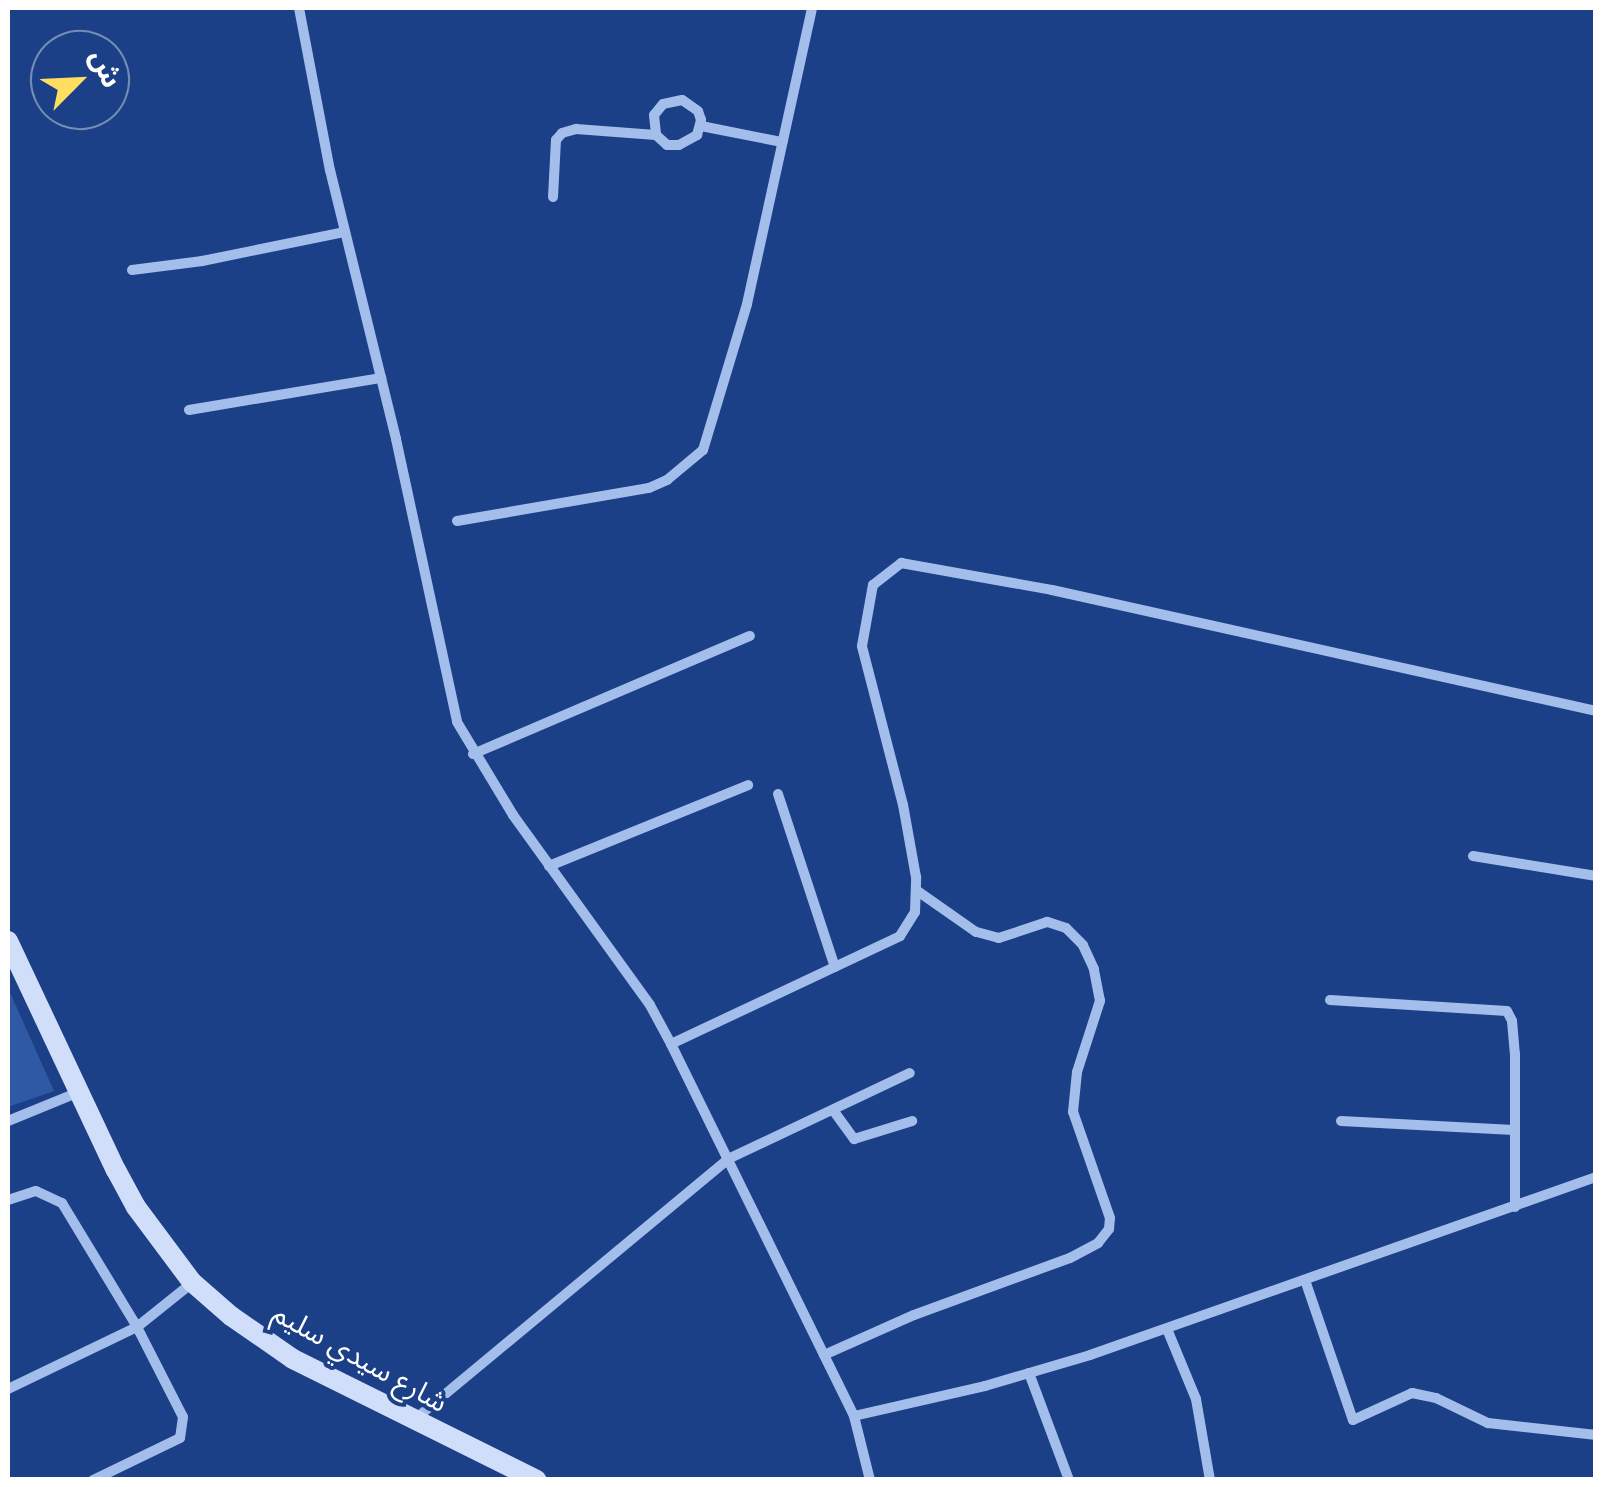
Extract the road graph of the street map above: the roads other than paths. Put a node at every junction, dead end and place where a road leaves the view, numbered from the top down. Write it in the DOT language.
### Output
graph roads {
  1 [pos="299,8"];
  2 [pos="812,8"];
  3 [pos="701,126"];
  4 [pos="656,135"];
  5 [pos="782,142"];
  6 [pos="553,197"];
  7 [pos="345,232"];
  8 [pos="132,270"];
  9 [pos="381,378"];
  10 [pos="189,410"];
  11 [pos="457,521"];
  12 [pos="750,636"];
  13 [pos="1596,710"];
  14 [pos="473,754"];
  15 [pos="748,785"];
  16 [pos="778,794"];
  17 [pos="1473,856"];
  18 [pos="550,866"];
  19 [pos="1596,876"];
  20 [pos="916,890"];
  21 [pos="8,941"];
  22 [pos="836,967"];
  23 [pos="1330,1000"];
  24 [pos="671,1044"];
  25 [pos="910,1073"];
  26 [pos="78,1092"];
  27 [pos="833,1110"];
  28 [pos="8,1121"];
  29 [pos="912,1121"];
  30 [pos="1341,1121"];
  31 [pos="1514,1130"];
  32 [pos="728,1158"];
  33 [pos="1596,1176"];
  34 [pos="8,1200"];
  35 [pos="1515,1207"];
  36 [pos="1305,1280"];
  37 [pos="192,1282"];
  38 [pos="137,1327"];
  39 [pos="1167,1330"];
  40 [pos="824,1356"];
  41 [pos="1029,1374"];
  42 [pos="8,1389"];
  43 [pos="854,1416"];
  44 [pos="413,1421"];
  45 [pos="1596,1434"];
  46 [pos="93,1480"];
  47 [pos="537,1480"];
  48 [pos="870,1480"];
  49 [pos="1069,1480"];
  50 [pos="1210,1480"];
  1 -- 7 [label="street"];
  2 -- 5 [label="street"];
  3 -- 4 [label="street"];
  3 -- 4 [label="street"];
  3 -- 5 [label="street"];
  4 -- 6 [label="street"];
  5 -- 11 [label="street"];
  7 -- 8 [label="street"];
  7 -- 9 [label="street"];
  9 -- 10 [label="street"];
  9 -- 14 [label="street"];
  12 -- 14 [label="street"];
  13 -- 20 [label="street"];
  14 -- 18 [label="street"];
  15 -- 18 [label="street"];
  16 -- 22 [label="street"];
  17 -- 19 [label="street"];
  18 -- 24 [label="street"];
  20 -- 22 [label="street"];
  20 -- 40 [label="street"];
  21 -- 26 [label="main road, شارع سيدي سليم"];
  22 -- 24 [label="street"];
  23 -- 31 [label="street"];
  24 -- 32 [label="street"];
  25 -- 27 [label="street"];
  26 -- 28 [label="street"];
  26 -- 37 [label="main road, شارع سيدي سليم"];
  27 -- 29 [label="street"];
  27 -- 32 [label="street"];
  30 -- 31 [label="street"];
  31 -- 35 [label="street"];
  32 -- 40 [label="street"];
  32 -- 44 [label="street"];
  33 -- 35 [label="street"];
  34 -- 38 [label="street"];
  35 -- 36 [label="street"];
  36 -- 39 [label="street"];
  36 -- 45 [label="street"];
  37 -- 38 [label="street"];
  37 -- 44 [label="main road, شارع سيدي سليم"];
  38 -- 42 [label="street"];
  38 -- 46 [label="street"];
  39 -- 41 [label="street"];
  39 -- 50 [label="street"];
  40 -- 43 [label="street"];
  41 -- 43 [label="street"];
  41 -- 49 [label="street"];
  43 -- 48 [label="street"];
  44 -- 47 [label="main road, شارع سيدي سليم"];
}
